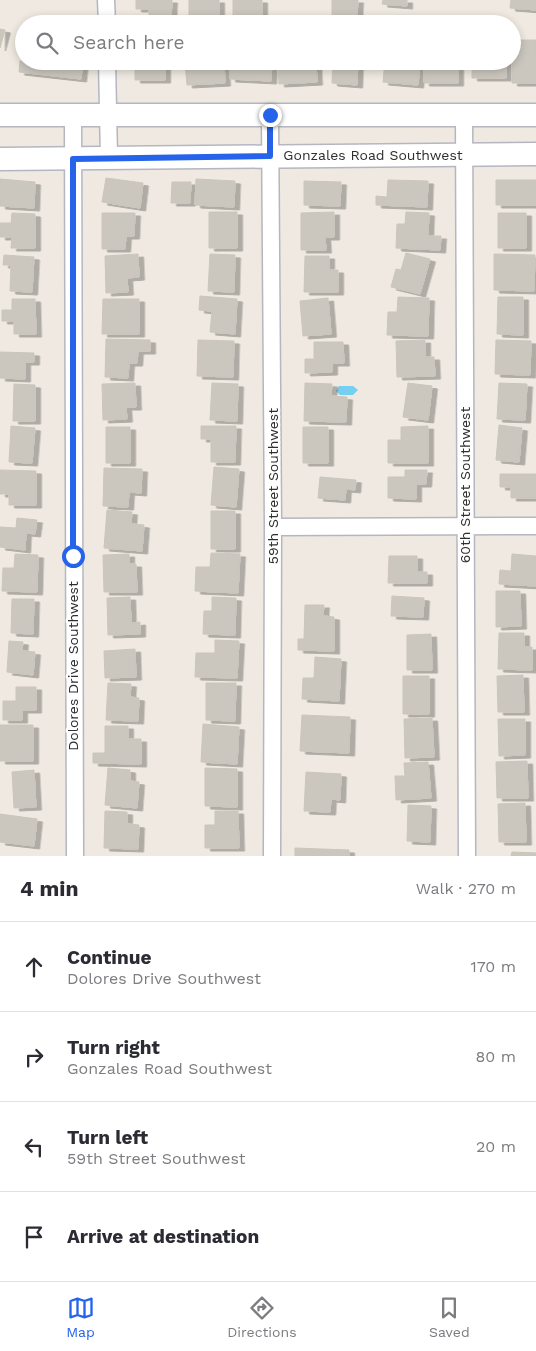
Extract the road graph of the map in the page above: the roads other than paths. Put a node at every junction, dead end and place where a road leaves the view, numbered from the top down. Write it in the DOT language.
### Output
graph roads {
  1 [pos="106,0"];
  2 [pos="106,15"];
  3 [pos="107,70"];
  4 [pos="536,114"];
  5 [pos="0,115"];
  6 [pos="108,115"];
  7 [pos="270,115"];
  8 [pos="464,115"];
  9 [pos="73,116"];
  10 [pos="536,154"];
  11 [pos="464,155"];
  12 [pos="270,156"];
  13 [pos="109,158"];
  14 [pos="0,159"];
  15 [pos="73,159"];
  16 [pos="465,526"];
  17 [pos="536,526"];
  18 [pos="273,527"];
  19 [pos="74,856"];
  20 [pos="272,856"];
  21 [pos="467,856"];
  1 -- 2 [label="street"];
  3 -- 6 [label="street"];
  4 -- 8 [label="street"];
  5 -- 9 [label="street"];
  6 -- 7 [label="street"];
  6 -- 9 [label="street"];
  6 -- 13 [label="street"];
  7 -- 8 [label="street"];
  7 -- 12 [label="street, 59th Street Southwest"];
  8 -- 11 [label="street, 60th Street Southwest"];
  9 -- 15 [label="street, Dolores Drive Southwest"];
  10 -- 11 [label="street, Gonzales Road Southwest"];
  11 -- 12 [label="street, Gonzales Road Southwest"];
  11 -- 16 [label="street, 60th Street Southwest"];
  12 -- 13 [label="street, Gonzales Road Southwest"];
  12 -- 18 [label="street, 59th Street Southwest"];
  13 -- 15 [label="street, Gonzales Road Southwest"];
  14 -- 15 [label="street, Gonzales Road Southwest"];
  15 -- 19 [label="street, Dolores Drive Southwest"];
  16 -- 17 [label="street"];
  16 -- 18 [label="street"];
  16 -- 21 [label="street, 60th Street Southwest"];
  18 -- 20 [label="street, 59th Street Southwest"];
}
